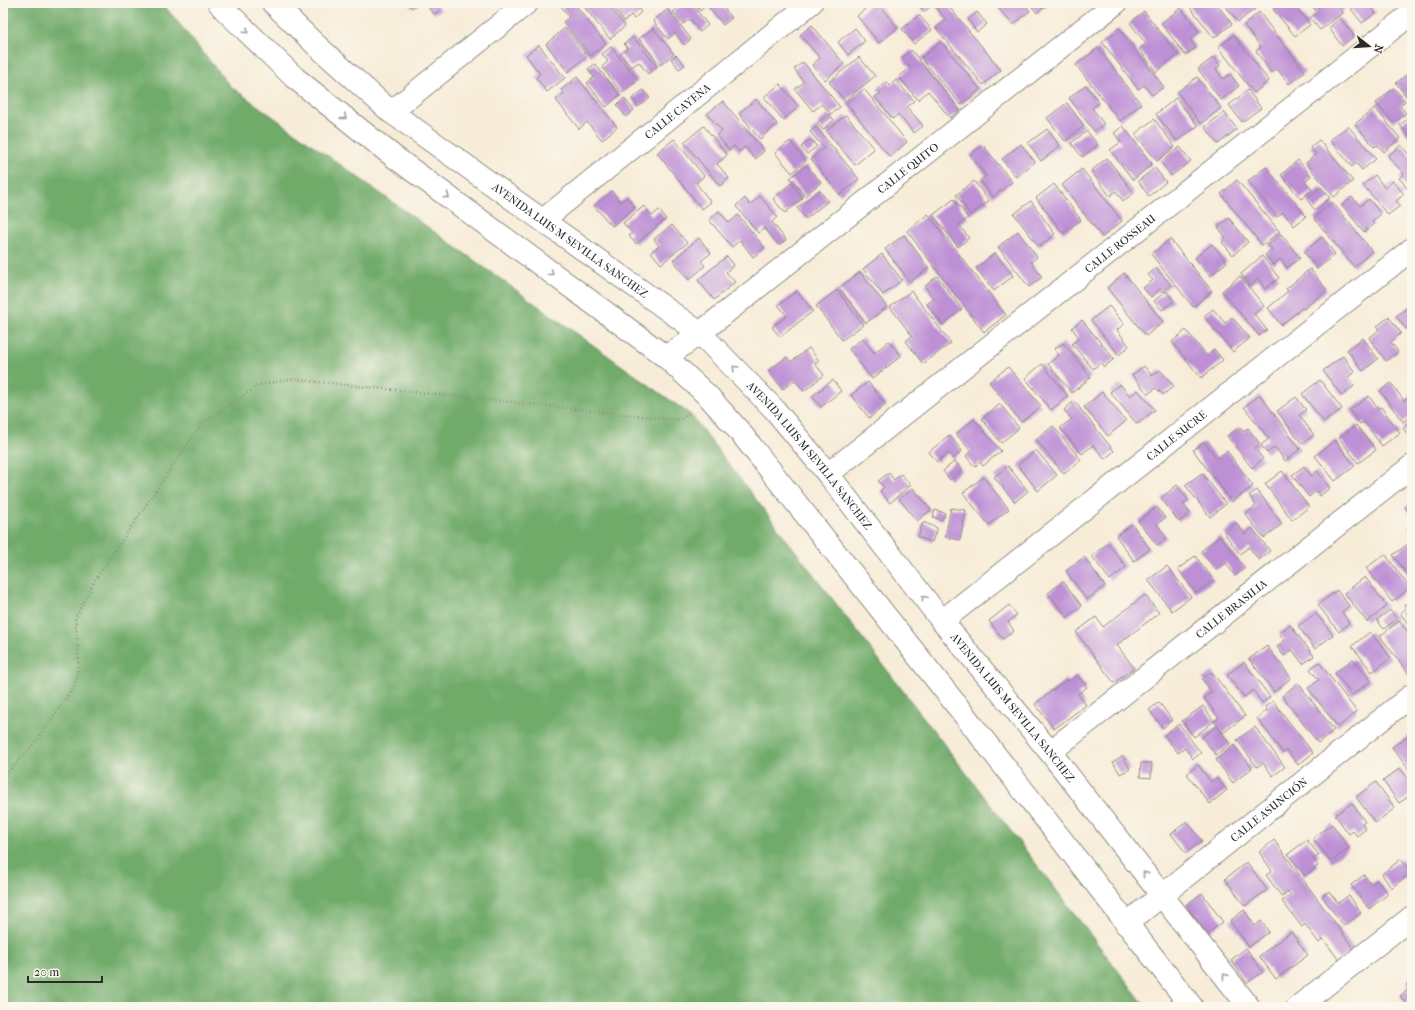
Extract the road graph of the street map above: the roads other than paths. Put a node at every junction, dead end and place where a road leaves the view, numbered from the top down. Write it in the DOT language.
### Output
graph roads {
  1 [pos="273,3"];
  2 [pos="527,3"];
  3 [pos="812,3"];
  4 [pos="1116,3"];
  5 [pos="226,5"];
  6 [pos="1412,13"];
  7 [pos="391,112"];
  8 [pos="544,220"];
  9 [pos="1412,249"];
  10 [pos="700,333"];
  11 [pos="666,357"];
  12 [pos="1412,466"];
  13 [pos="828,474"];
  14 [pos="942,621"];
  15 [pos="1412,696"];
  16 [pos="1050,752"];
  17 [pos="1162,896"];
  18 [pos="1412,917"];
  19 [pos="1126,924"];
  20 [pos="1192,1007"];
  21 [pos="1249,1007"];
  22 [pos="1298,1007"];
  1 -- 7 [label="street, AVENIDA LUIS M SEVILLA SANCHEZ"];
  2 -- 7 [label="street"];
  3 -- 8 [label="street, CALLE CAYENA"];
  4 -- 10 [label="street, CALLE QUITO"];
  5 -- 11 [label="street, one-way"];
  6 -- 13 [label="street, CALLE ROSSEAU"];
  7 -- 8 [label="street, AVENIDA LUIS M SEVILLA SANCHEZ"];
  8 -- 10 [label="street, AVENIDA LUIS M SEVILLA SANCHEZ"];
  9 -- 14 [label="street, CALLE SUCRE"];
  10 -- 11 [label="street, CALLE QUITO"];
  13 -- 10 [label="street, AVENIDA LUIS M SEVILLA SANCHEZ, one-way"];
  11 -- 19 [label="street"];
  12 -- 16 [label="street, CALLE BRASILIA"];
  14 -- 13 [label="street, AVENIDA LUIS M SEVILLA SANCHEZ, one-way"];
  14 -- 16 [label="street, AVENIDA LUIS M SEVILLA SANCHEZ"];
  15 -- 17 [label="street, CALLE ASUNCIÓN"];
  17 -- 16 [label="street, AVENIDA LUIS M SEVILLA SANCHEZ, one-way"];
  17 -- 19 [label="street, CALLE ASUNCIÓN"];
  21 -- 17 [label="street, AVENIDA LUIS M SEVILLA SANCHEZ, one-way"];
  18 -- 22 [label="street"];
  19 -- 20 [label="street"];
}
